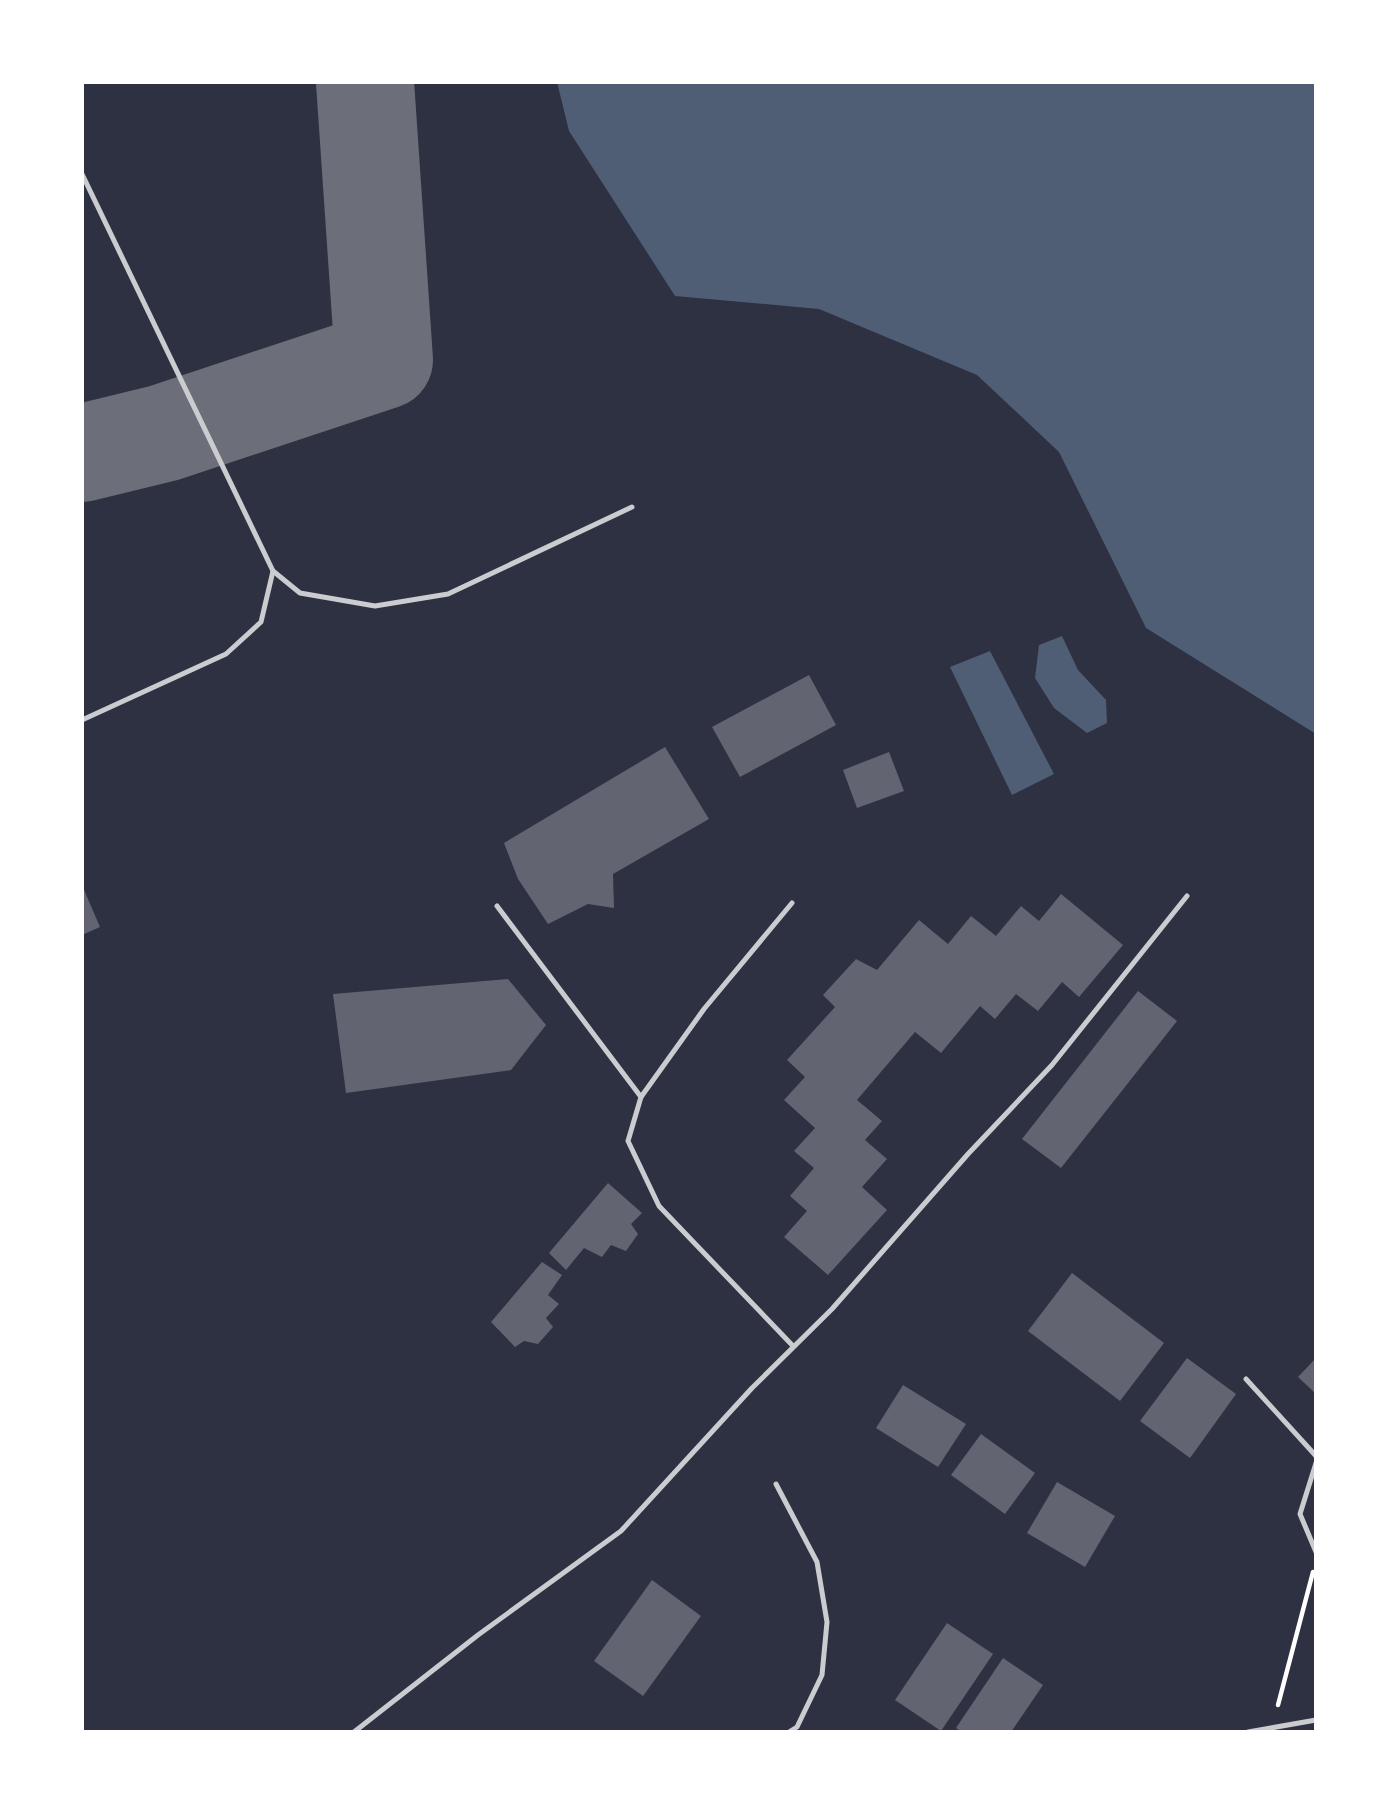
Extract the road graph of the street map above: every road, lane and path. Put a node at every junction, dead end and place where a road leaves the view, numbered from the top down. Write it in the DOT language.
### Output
graph roads {
  1 [pos="82,174"];
  2 [pos="632,507"];
  3 [pos="273,571"];
  4 [pos="82,720"];
  5 [pos="1187,896"];
  6 [pos="792,903"];
  7 [pos="496,906"];
  8 [pos="641,1097"];
  9 [pos="793,1346"];
  10 [pos="1246,1379"];
  11 [pos="1316,1456"];
  12 [pos="1316,1463"];
  13 [pos="776,1484"];
  14 [pos="1316,1552"];
  15 [pos="1316,1562"];
  16 [pos="1316,1720"];
  17 [pos="1272,1726"];
  18 [pos="354,1732"];
  19 [pos="789,1732"];
  20 [pos="1248,1732"];
  1 -- 3 [label="lane"];
  2 -- 3 [label="lane"];
  3 -- 4 [label="lane"];
  5 -- 9 [label="lane"];
  6 -- 8 [label="lane"];
  7 -- 8 [label="lane"];
  8 -- 9 [label="lane"];
  9 -- 18 [label="lane"];
  10 -- 11 [label="lane"];
  12 -- 14 [label="lane"];
  13 -- 19 [label="lane"];
  15 -- 17 [label="path"];
  16 -- 17 [label="lane"];
  17 -- 20 [label="lane"];
}
